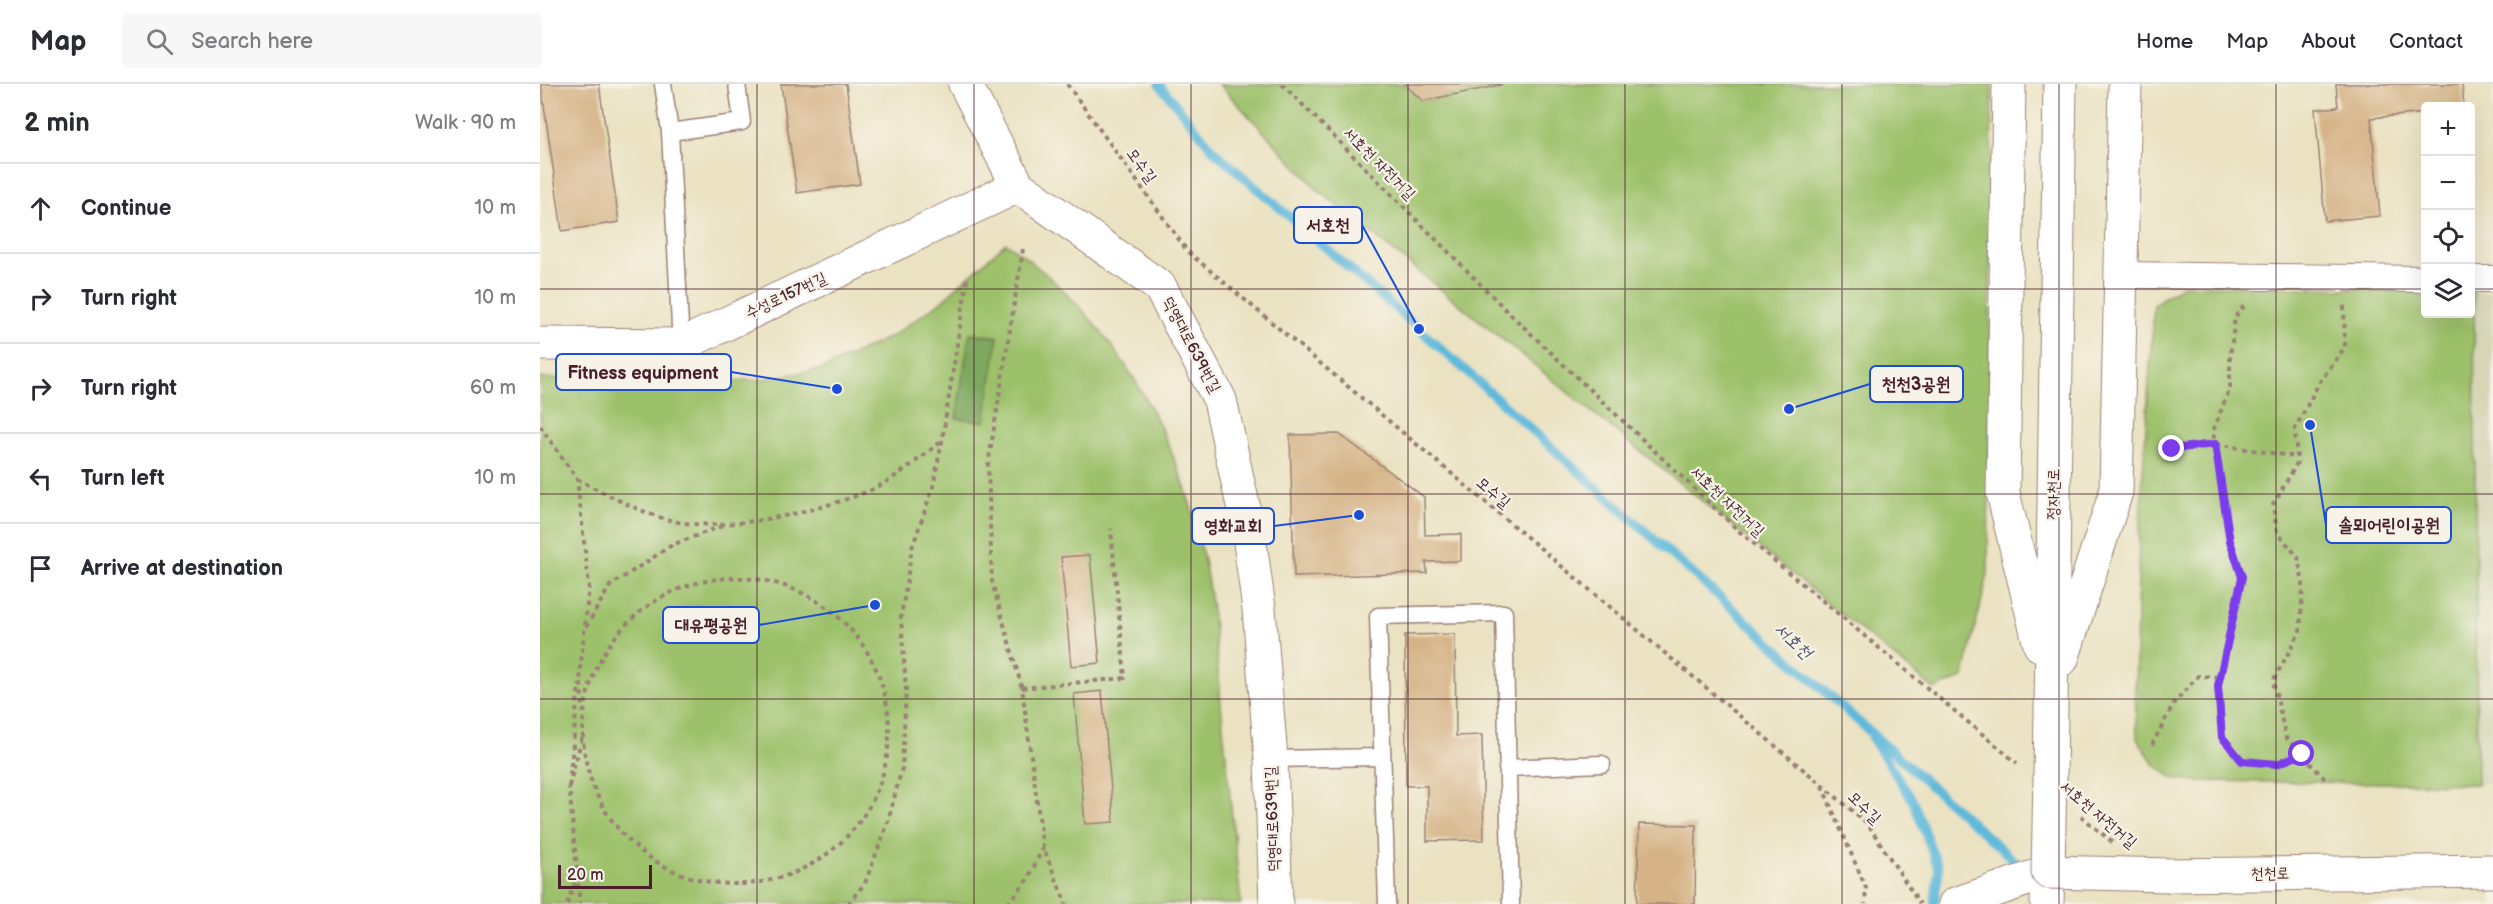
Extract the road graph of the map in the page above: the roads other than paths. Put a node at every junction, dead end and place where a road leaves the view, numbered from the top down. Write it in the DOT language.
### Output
graph roads {
  1 [pos="663,84"];
  2 [pos="737,84"];
  3 [pos="965,84"];
  4 [pos="2009,84"];
  5 [pos="2060,84"];
  6 [pos="2125,84"];
  7 [pos="670,132"];
  8 [pos="1018,186"];
  9 [pos="2121,275"];
  10 [pos="2421,279"];
  11 [pos="2475,279"];
  12 [pos="2493,279"];
  13 [pos="540,344"];
  14 [pos="681,345"];
  15 [pos="2051,692"];
  16 [pos="1382,757"];
  17 [pos="1271,759"];
  18 [pos="1602,764"];
  19 [pos="1507,768"];
  20 [pos="2493,871"];
  21 [pos="2048,883"];
  22 [pos="1276,904"];
  23 [pos="1387,904"];
  24 [pos="1511,904"];
  25 [pos="1955,904"];
  1 -- 7 [label="lane"];
  2 -- 7 [label="lane"];
  3 -- 8 [label="street, 덕영대로639번길"];
  4 -- 15 [label="street"];
  5 -- 15 [label="street, 정자천로"];
  6 -- 9 [label="street"];
  7 -- 14 [label="lane"];
  8 -- 14 [label="street, 수성로157번길"];
  8 -- 17 [label="street, 덕영대로639번길"];
  9 -- 10 [label="street"];
  9 -- 15 [label="street"];
  11 -- 12 [label="street"];
  13 -- 14 [label="street, 수성로157번길"];
  15 -- 21 [label="street, 정자천로, bridge"];
  16 -- 17 [label="lane"];
  16 -- 19 [label="lane"];
  16 -- 23 [label="lane"];
  17 -- 22 [label="street, 덕영대로639번길"];
  18 -- 19 [label="lane"];
  19 -- 24 [label="lane"];
  20 -- 21 [label="street, 천천로, bridge"];
  21 -- 25 [label="street"];
}
